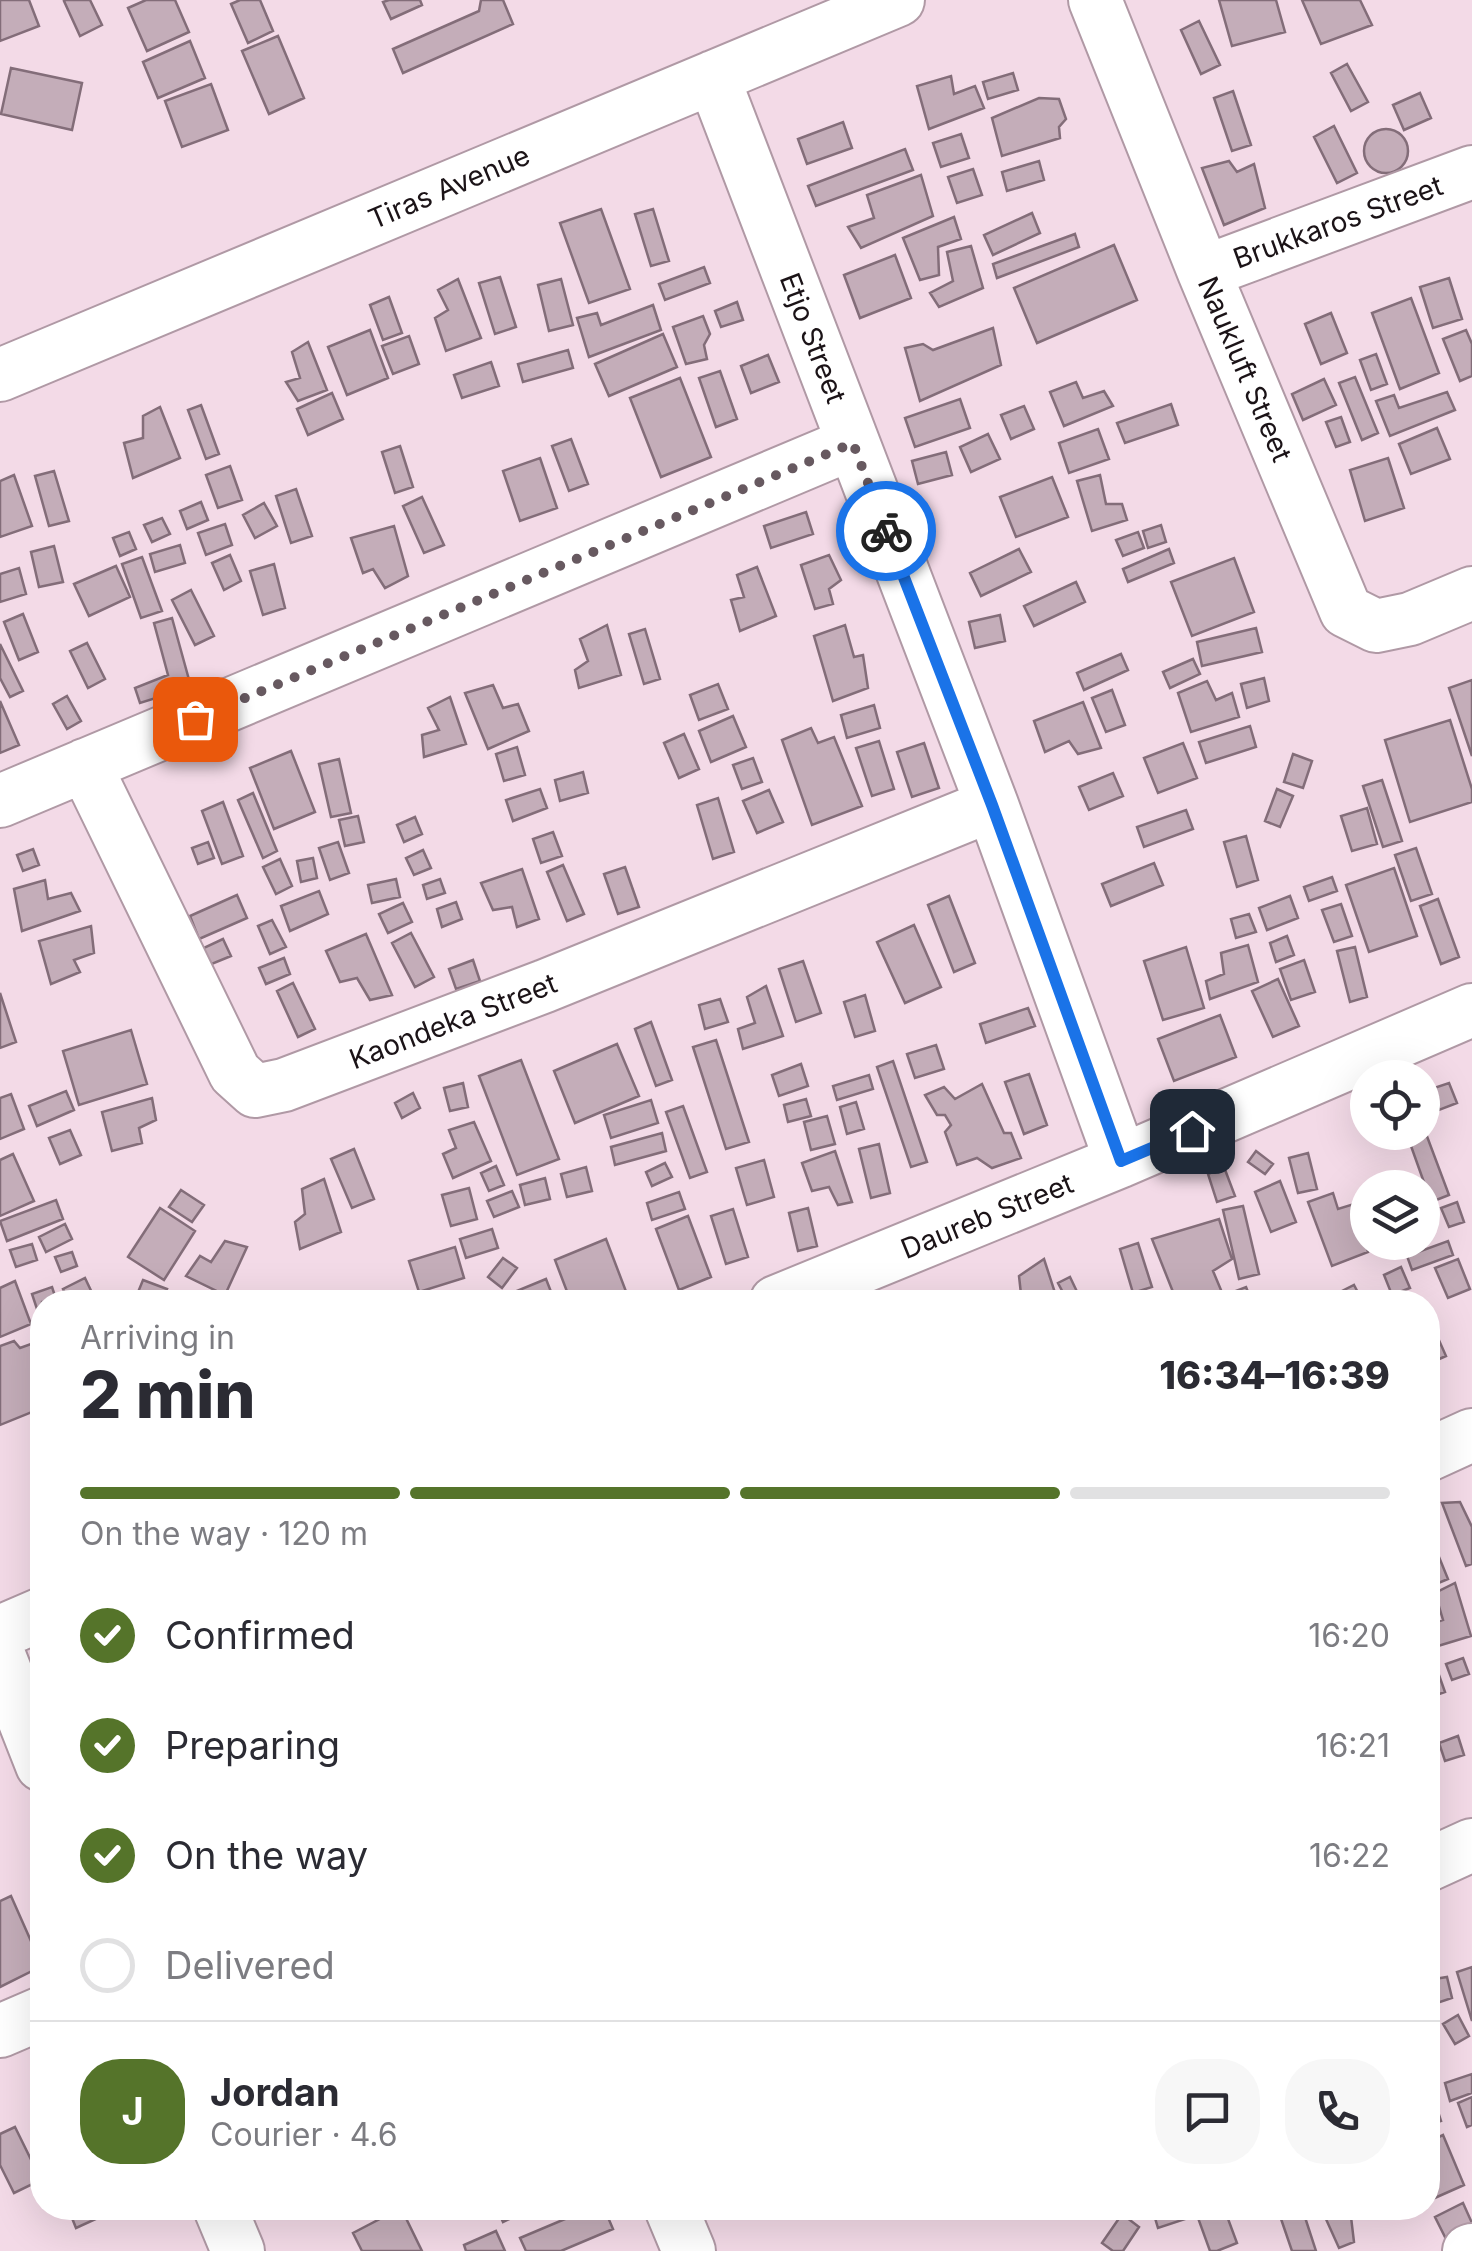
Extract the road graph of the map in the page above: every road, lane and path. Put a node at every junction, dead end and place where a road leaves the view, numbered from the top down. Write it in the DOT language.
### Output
graph roads {
  1 [pos="898,0"];
  2 [pos="1095,0"];
  3 [pos="713,77"];
  4 [pos="1472,172"];
  5 [pos="1204,272"];
  6 [pos="0,375"];
  7 [pos="853,443"];
  8 [pos="1472,593"];
  9 [pos="85,765"];
  10 [pos="0,800"];
  11 [pos="992,805"];
  12 [pos="1472,1010"];
  13 [pos="1121,1161"];
  14 [pos="805,1290"];
  15 [pos="1472,1435"];
  16 [pos="1440,1450"];
  17 [pos="30,1619"];
  18 [pos="0,1632"];
  19 [pos="0,1658"];
  20 [pos="30,1734"];
  21 [pos="1472,1845"];
  22 [pos="1440,1860"];
  23 [pos="30,2017"];
  24 [pos="0,2030"];
  25 [pos="225,2220"];
  26 [pos="676,2220"];
  27 [pos="238,2251"];
  28 [pos="689,2251"];
  1 -- 3 [label="street, Tiras Avenue"];
  2 -- 5 [label="street, Naukluft Street"];
  3 -- 6 [label="street, Tiras Avenue"];
  3 -- 7 [label="street, Etjo Street"];
  4 -- 5 [label="street, Brukkaros Street"];
  5 -- 8 [label="street, Naukluft Street"];
  7 -- 9 [label="street"];
  7 -- 11 [label="street, Etjo Street"];
  9 -- 10 [label="street"];
  9 -- 11 [label="street, Kaondeka Street"];
  11 -- 13 [label="street, Etjo Street"];
  12 -- 13 [label="street, Daureb Street"];
  13 -- 14 [label="street, Daureb Street"];
  15 -- 16 [label="street"];
  17 -- 18 [label="street"];
  19 -- 20 [label="street"];
  21 -- 22 [label="street"];
  23 -- 24 [label="street"];
  25 -- 27 [label="street"];
  26 -- 28 [label="street"];
}
